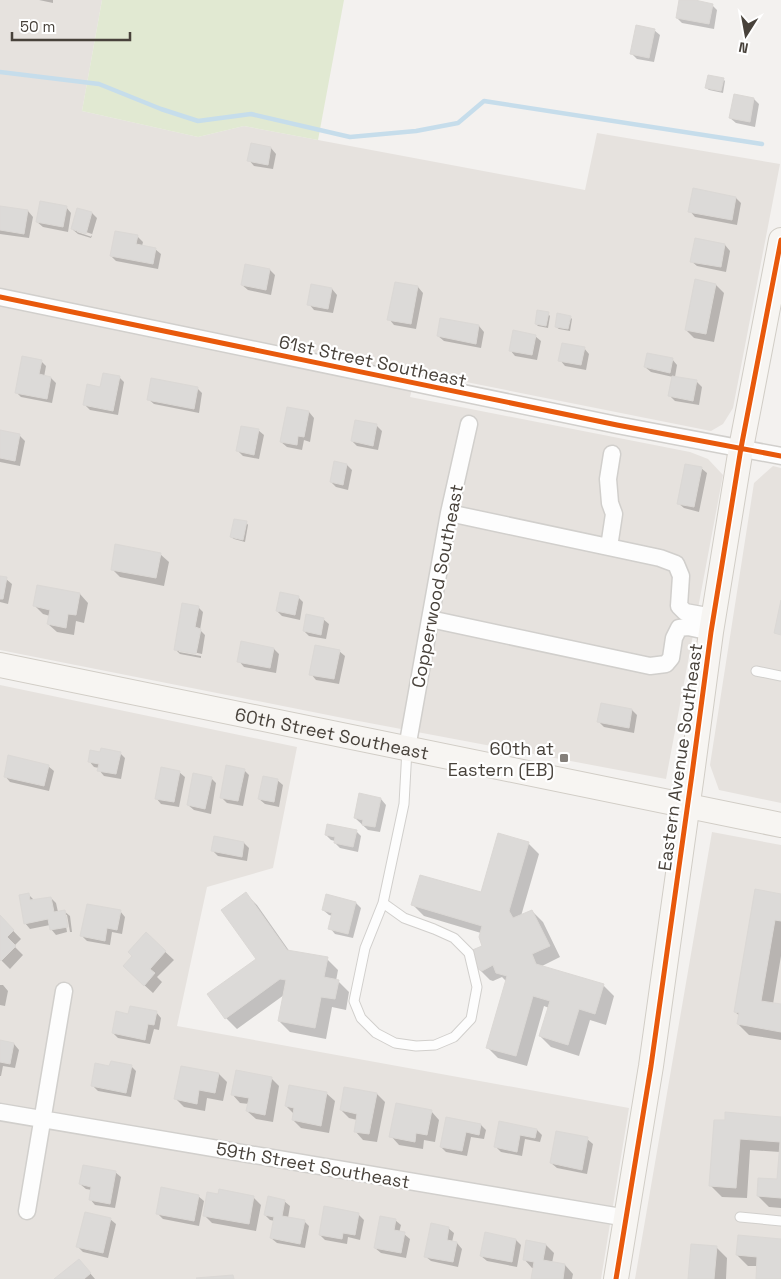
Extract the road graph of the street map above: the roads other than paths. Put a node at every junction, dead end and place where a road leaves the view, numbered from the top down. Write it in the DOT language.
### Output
graph roads {
  1 [pos="781,240"];
  2 [pos="0,297"];
  3 [pos="469,424"];
  4 [pos="741,448"];
  5 [pos="612,454"];
  6 [pos="781,456"];
  7 [pos="449,513"];
  8 [pos="610,547"];
  9 [pos="430,619"];
  10 [pos="712,624"];
  11 [pos="0,665"];
  12 [pos="756,671"];
  13 [pos="781,676"];
  14 [pos="407,748"];
  15 [pos="688,806"];
  16 [pos="781,825"];
  17 [pos="383,903"];
  18 [pos="64,991"];
  19 [pos="0,1112"];
  20 [pos="41,1119"];
  21 [pos="26,1210"];
  22 [pos="740,1217"];
  23 [pos="627,1218"];
  24 [pos="781,1221"];
  25 [pos="616,1279"];
  1 -- 4 [label="street, Eastern Avenue Southeast"];
  2 -- 4 [label="street, 61st Street Southeast"];
  3 -- 7 [label="street, Copperwood Southeast"];
  4 -- 6 [label="street, 61st Street Southeast"];
  4 -- 10 [label="street, Eastern Avenue Southeast"];
  5 -- 8 [label="street"];
  7 -- 8 [label="street"];
  7 -- 9 [label="street, Copperwood Southeast"];
  8 -- 10 [label="street"];
  9 -- 10 [label="street"];
  9 -- 14 [label="street, Copperwood Southeast"];
  10 -- 15 [label="street, Eastern Avenue Southeast"];
  11 -- 14 [label="street, 60th Street Southeast"];
  12 -- 13 [label="lane"];
  14 -- 15 [label="street, 60th Street Southeast"];
  14 -- 17 [label="lane"];
  15 -- 16 [label="street, 60th Street Southeast"];
  15 -- 23 [label="street, Eastern Avenue Southeast"];
  17 -- 17 [label="lane"];
  18 -- 20 [label="street"];
  19 -- 20 [label="street, 59th Street Southeast"];
  20 -- 21 [label="street"];
  20 -- 23 [label="street, 59th Street Southeast"];
  22 -- 24 [label="lane"];
  23 -- 25 [label="street, Eastern Avenue Southeast"];
}
